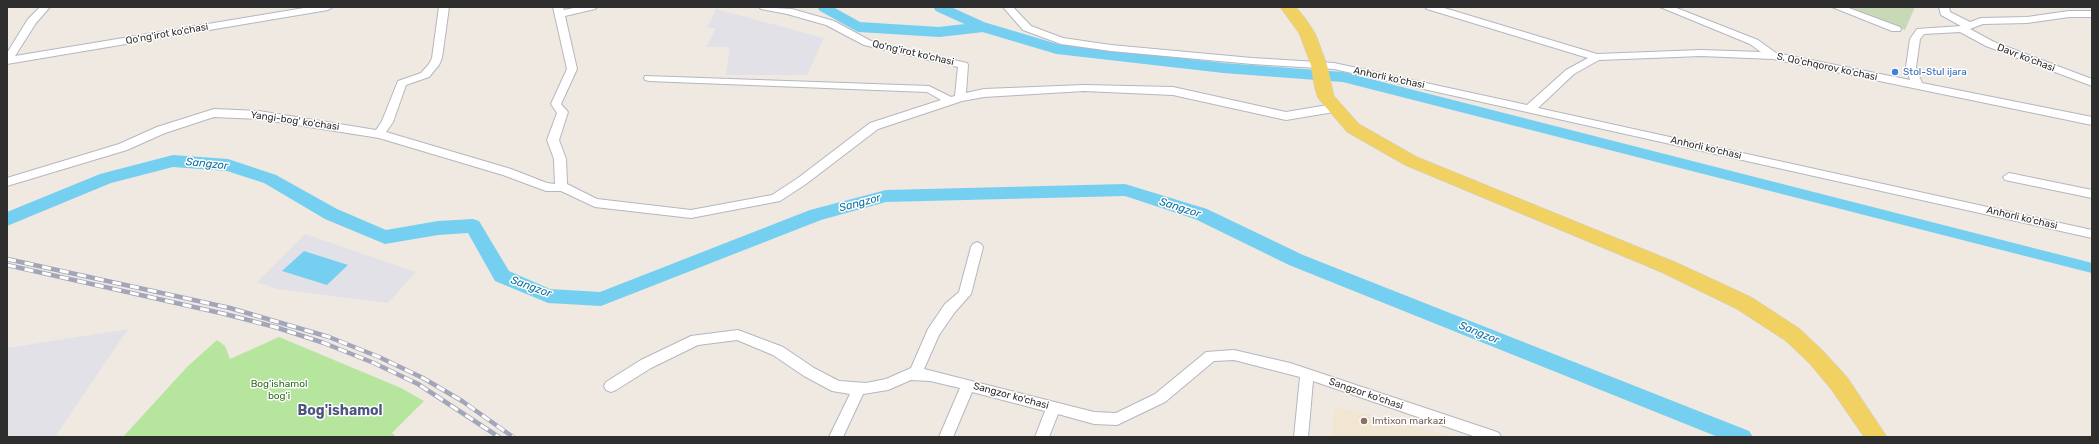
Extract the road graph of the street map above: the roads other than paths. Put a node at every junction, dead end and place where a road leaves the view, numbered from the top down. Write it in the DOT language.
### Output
graph roads {
  1 [pos="45,7"];
  2 [pos="328,7"];
  3 [pos="444,7"];
  4 [pos="592,7"];
  5 [pos="764,7"];
  6 [pos="1008,7"];
  7 [pos="1288,7"];
  8 [pos="1430,7"];
  9 [pos="1666,7"];
  10 [pos="1837,7"];
  11 [pos="1944,7"];
  12 [pos="558,11"];
  13 [pos="2092,14"];
  14 [pos="1965,27"];
  15 [pos="1896,29"];
  16 [pos="1773,56"];
  17 [pos="1597,57"];
  18 [pos="7,61"];
  19 [pos="1319,65"];
  20 [pos="649,78"];
  21 [pos="2092,83"];
  22 [pos="1917,85"];
  23 [pos="955,100"];
  24 [pos="1334,108"];
  25 [pos="1531,108"];
  26 [pos="2092,121"];
  27 [pos="379,134"];
  28 [pos="2009,177"];
  29 [pos="7,182"];
  30 [pos="561,186"];
  31 [pos="2092,194"];
  32 [pos="2092,234"];
  33 [pos="977,247"];
  34 [pos="915,374"];
  35 [pos="1307,374"];
  36 [pos="968,385"];
  37 [pos="611,386"];
  38 [pos="858,388"];
  39 [pos="1054,407"];
  40 [pos="1871,428"];
  41 [pos="836,437"];
  42 [pos="946,437"];
  43 [pos="1042,437"];
  44 [pos="1301,437"];
  45 [pos="1494,437"];
  1 -- 18 [label="street"];
  2 -- 18 [label="street, Qo'ng'irot ko'chasi"];
  3 -- 27 [label="street"];
  4 -- 12 [label="street"];
  5 -- 23 [label="street, Qo'ng'irot ko'chasi"];
  6 -- 19 [label="street, Anhorli ko'chasi"];
  7 -- 19 [label="main road"];
  8 -- 17 [label="street"];
  9 -- 16 [label="street, S. Qo'chqorov ko'chasi"];
  10 -- 15 [label="street"];
  11 -- 14 [label="street, Davr ko'chasi"];
  12 -- 30 [label="street"];
  13 -- 14 [label="street"];
  14 -- 21 [label="street, Davr ko'chasi"];
  14 -- 22 [label="street"];
  16 -- 17 [label="street"];
  16 -- 22 [label="street, S. Qo'chqorov ko'chasi"];
  17 -- 25 [label="street"];
  19 -- 24 [label="main road"];
  19 -- 25 [label="street, Anhorli ko'chasi"];
  20 -- 23 [label="street"];
  22 -- 26 [label="street, S. Qo'chqorov ko'chasi"];
  23 -- 24 [label="street"];
  23 -- 30 [label="street"];
  24 -- 40 [label="main road"];
  25 -- 32 [label="street, Anhorli ko'chasi"];
  27 -- 29 [label="street, Yangi-bog' ko'chasi"];
  27 -- 30 [label="street, Yangi-bog' ko'chasi"];
  28 -- 31 [label="street"];
  33 -- 34 [label="street"];
  34 -- 36 [label="street, Sangzor ko'chasi"];
  34 -- 38 [label="street, Sangzor ko'chasi"];
  35 -- 39 [label="street, Sangzor ko'chasi"];
  35 -- 44 [label="street"];
  35 -- 45 [label="street, Sangzor ko'chasi"];
  36 -- 39 [label="street, Sangzor ko'chasi"];
  36 -- 42 [label="street, Sangzor ko'chasi"];
  37 -- 38 [label="street, Sangzor ko'chasi"];
  38 -- 41 [label="street"];
  39 -- 43 [label="street, Sangzor ko'chasi"];
}
